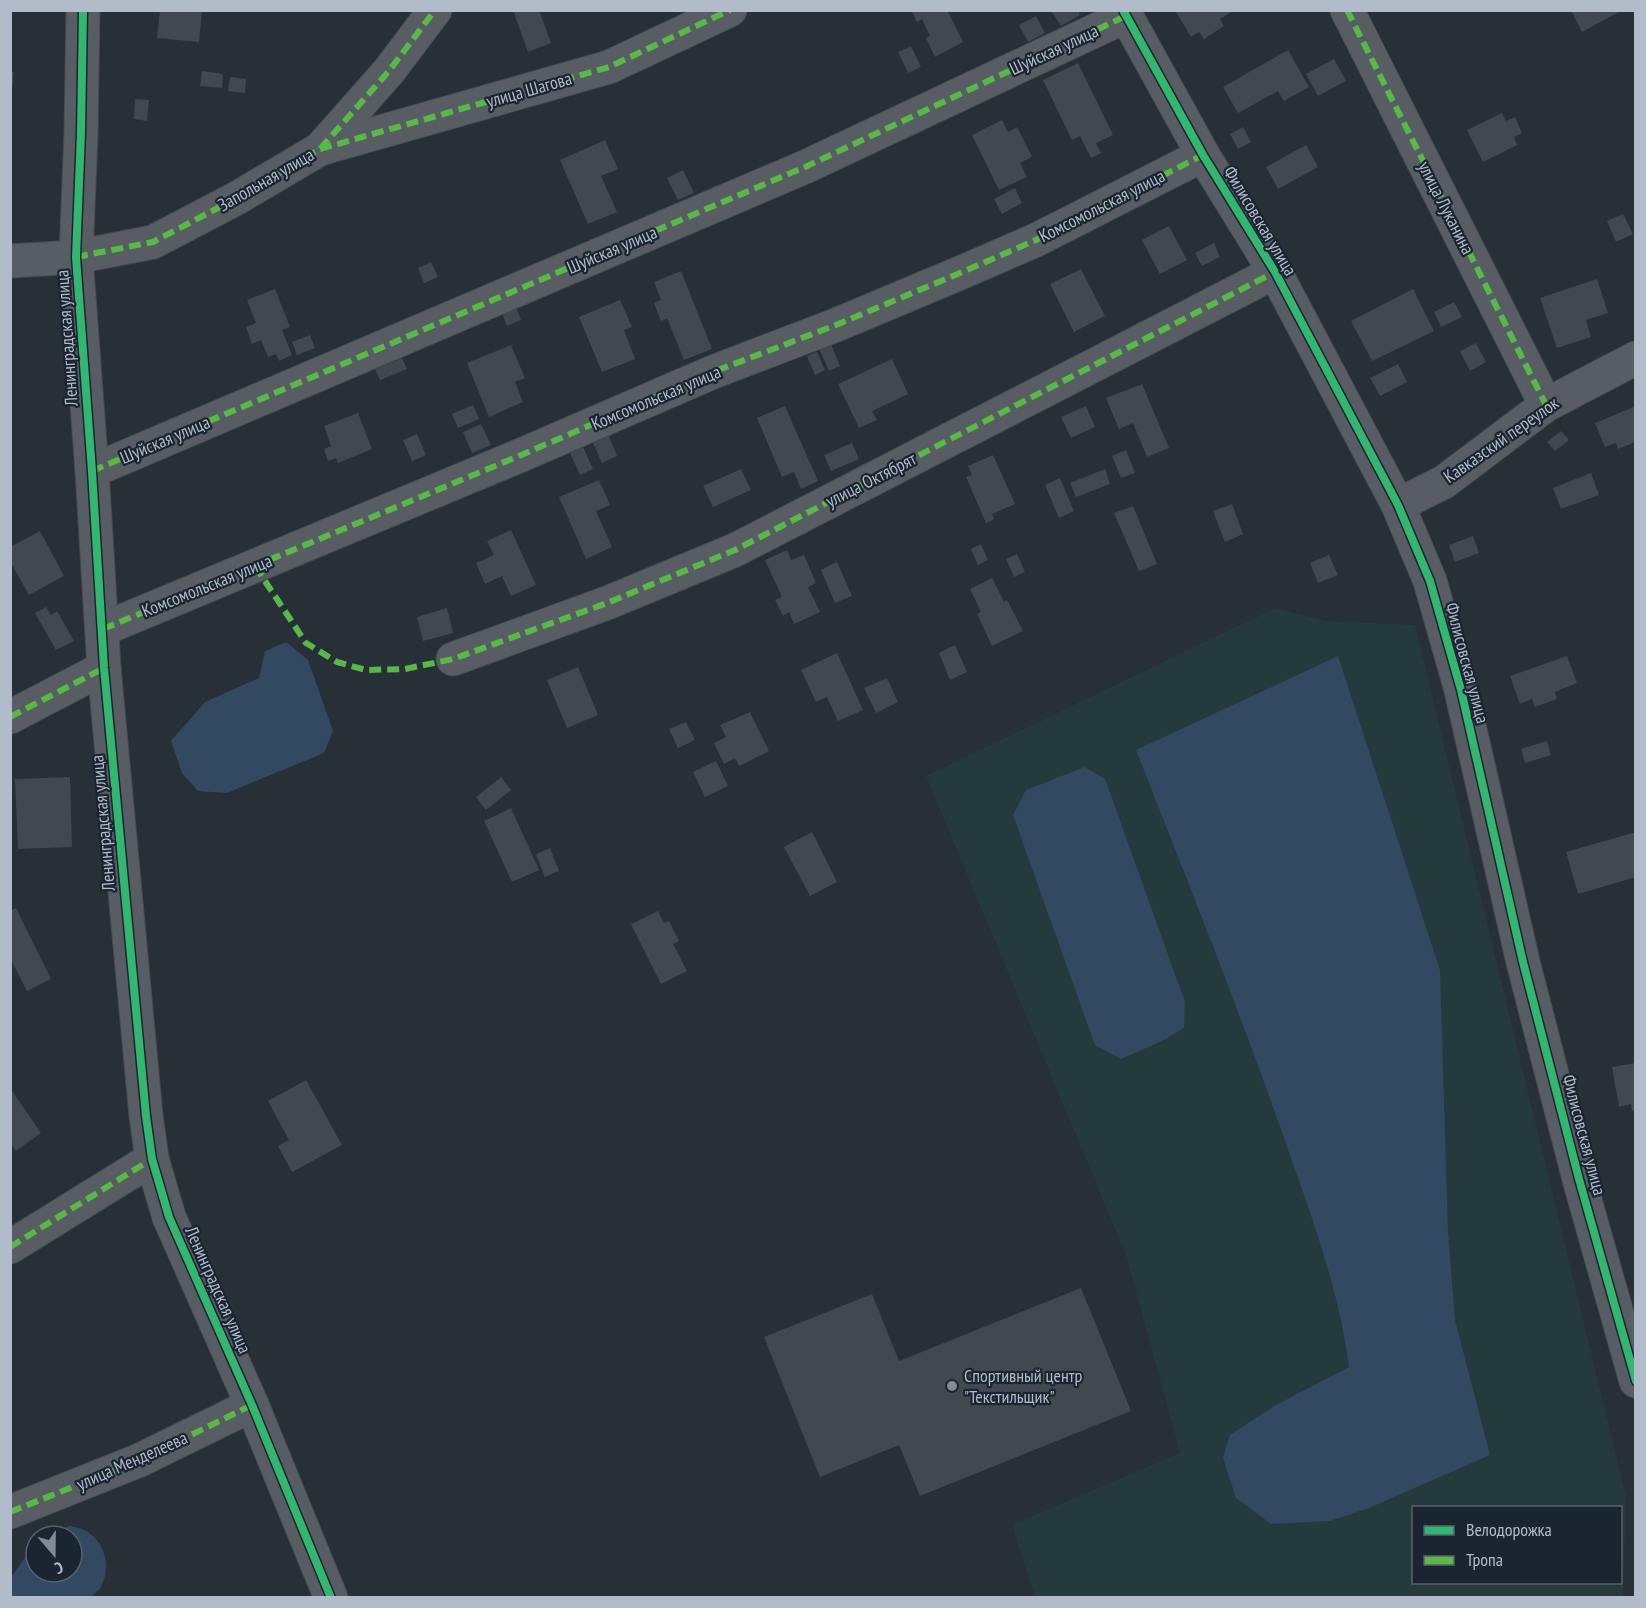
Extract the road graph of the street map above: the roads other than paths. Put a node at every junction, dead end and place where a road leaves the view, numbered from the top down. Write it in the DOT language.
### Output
graph roads {
  1 [pos="83,10"];
  2 [pos="435,10"];
  3 [pos="730,10"];
  4 [pos="1347,10"];
  5 [pos="1124,13"];
  6 [pos="320,149"];
  7 [pos="1203,155"];
  8 [pos="76,257"];
  9 [pos="10,261"];
  10 [pos="1275,272"];
  11 [pos="1635,358"];
  12 [pos="1546,405"];
  13 [pos="92,471"];
  14 [pos="1398,505"];
  15 [pos="103,629"];
  16 [pos="453,659"];
  17 [pos="104,668"];
  18 [pos="10,717"];
  19 [pos="152,1160"];
  20 [pos="10,1247"];
  21 [pos="1635,1381"];
  22 [pos="252,1405"];
  23 [pos="10,1512"];
  24 [pos="331,1598"];
  1 -- 8 [label="street, Ленинградская улица"];
  2 -- 6 [label="street, Запольная улица"];
  3 -- 6 [label="street, улица Шагова"];
  4 -- 12 [label="street, улица Луканина"];
  5 -- 7 [label="street, Филисовская улица"];
  5 -- 13 [label="street, Шуйская улица"];
  6 -- 8 [label="street, Запольная улица"];
  7 -- 10 [label="street, Филисовская улица"];
  7 -- 15 [label="street, Комсомольская улица"];
  8 -- 9 [label="street, Запольная улица"];
  8 -- 13 [label="street, Ленинградская улица"];
  10 -- 14 [label="street, Филисовская улица"];
  10 -- 16 [label="street, улица Октябрят"];
  11 -- 12 [label="street, Кавказский переулок"];
  12 -- 14 [label="street, Кавказский переулок"];
  13 -- 15 [label="street, Ленинградская улица"];
  14 -- 21 [label="street, Филисовская улица"];
  15 -- 17 [label="street, Ленинградская улица"];
  17 -- 18 [label="street"];
  17 -- 19 [label="street, Ленинградская улица"];
  19 -- 20 [label="street"];
  19 -- 22 [label="street, Ленинградская улица"];
  22 -- 23 [label="street, улица Менделеева"];
  22 -- 24 [label="street, Ленинградская улица"];
}
